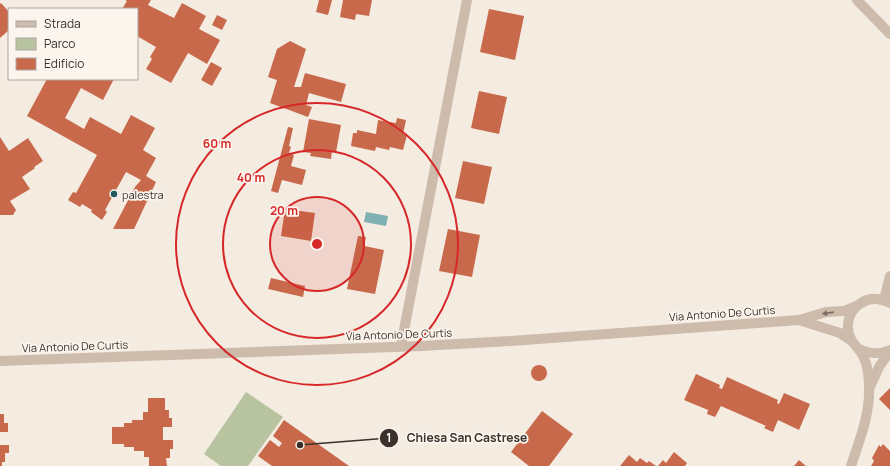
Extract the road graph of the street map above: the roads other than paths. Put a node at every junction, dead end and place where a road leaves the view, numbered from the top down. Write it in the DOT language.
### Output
graph roads {
  1 [pos="467,0"];
  2 [pos="857,0"];
  3 [pos="890,34"];
  4 [pos="890,276"];
  5 [pos="887,302"];
  6 [pos="856,306"];
  7 [pos="799,320"];
  8 [pos="856,345"];
  9 [pos="401,346"];
  10 [pos="890,350"];
  11 [pos="0,361"];
  12 [pos="869,389"];
  13 [pos="851,466"];
  1 -- 9 [label="street"];
  2 -- 3 [label="street"];
  4 -- 5 [label="street"];
  5 -- 6 [label="street, Via Antonio De Curtis"];
  6 -- 7 [label="street, Via Antonio De Curtis, one-way"];
  6 -- 8 [label="street"];
  7 -- 8 [label="street, Via Antonio De Curtis"];
  7 -- 9 [label="street, Via Antonio De Curtis"];
  8 -- 10 [label="street, Via Antonio De Curtis"];
  8 -- 12 [label="street"];
  9 -- 11 [label="street, Via Antonio De Curtis"];
  10 -- 12 [label="street"];
  12 -- 13 [label="street"];
}
